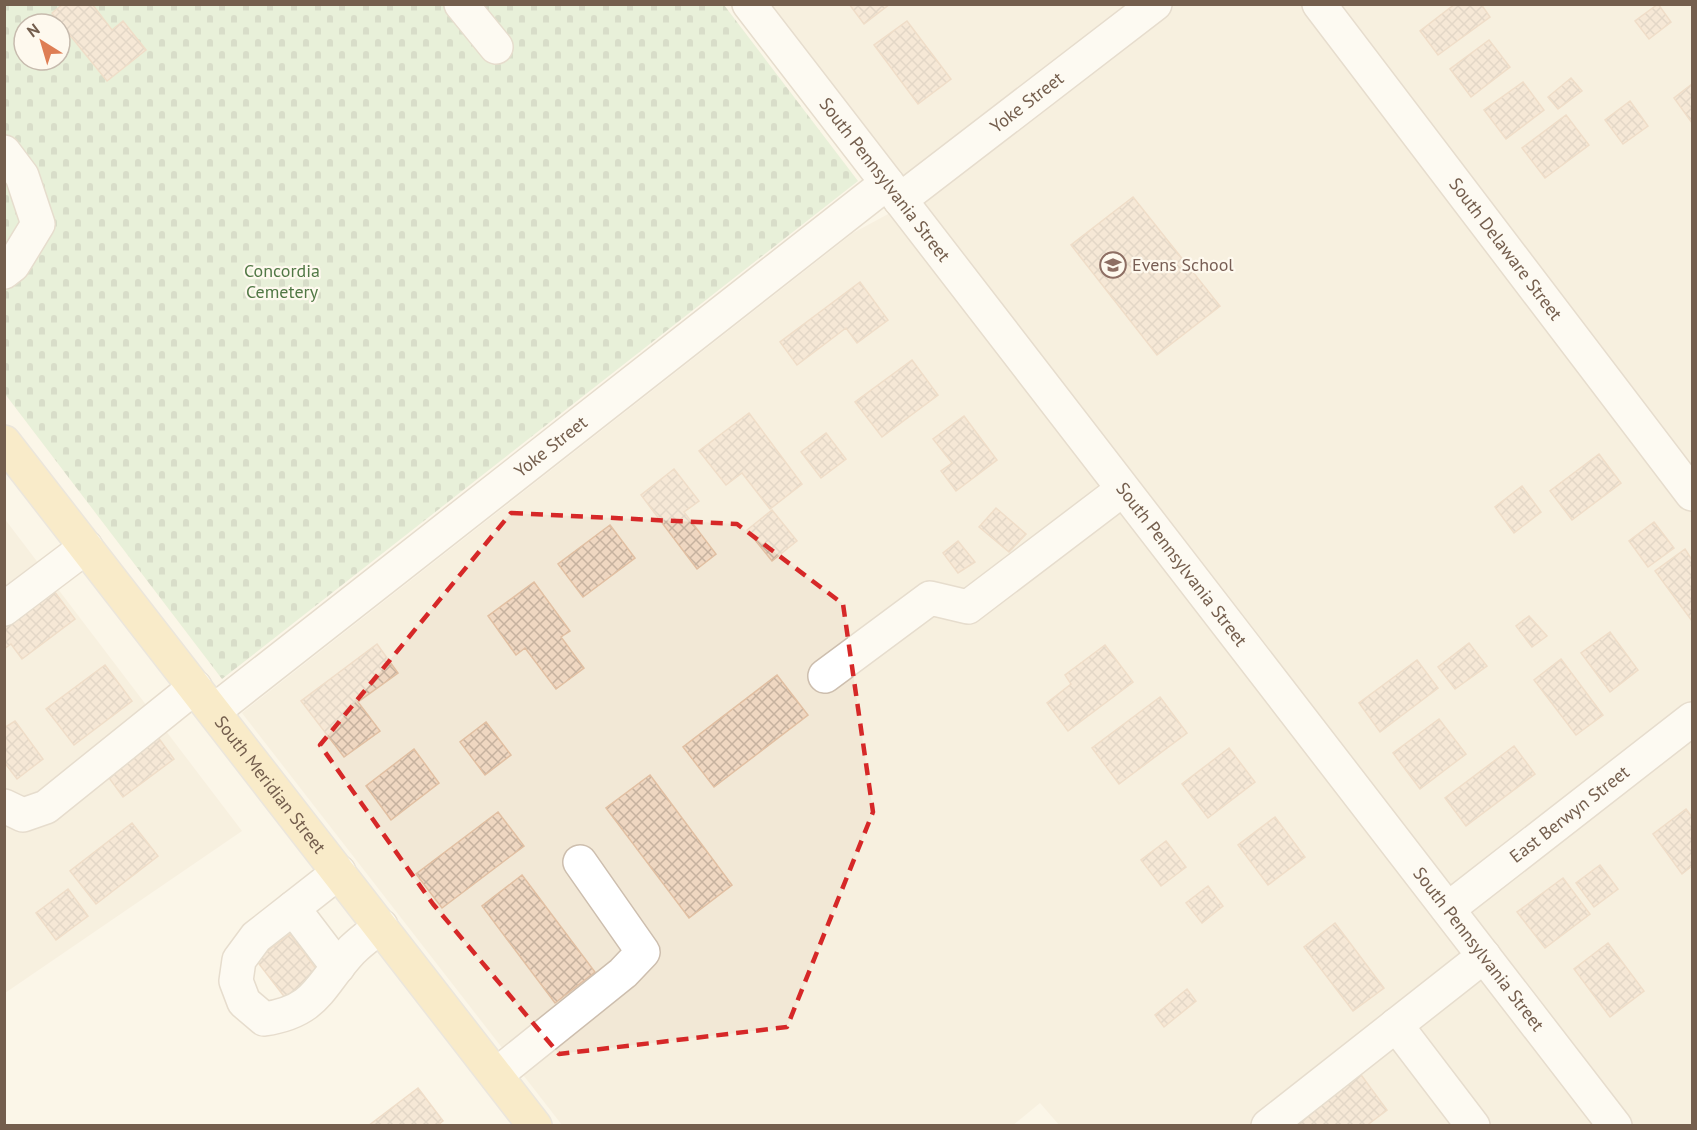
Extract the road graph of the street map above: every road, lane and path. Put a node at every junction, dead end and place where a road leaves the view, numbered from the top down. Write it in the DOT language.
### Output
graph roads {
  1 [pos="461,4"];
  2 [pos="749,4"];
  3 [pos="1155,4"];
  4 [pos="1319,4"];
  5 [pos="496,47"];
  6 [pos="4,153"];
  7 [pos="893,191"];
  8 [pos="4,272"];
  9 [pos="4,442"];
  10 [pos="1122,490"];
  11 [pos="1692,494"];
  12 [pos="86,547"];
  13 [pos="4,609"];
  14 [pos="825,676"];
  15 [pos="205,699"];
  16 [pos="1692,719"];
  17 [pos="4,806"];
  18 [pos="580,862"];
  19 [pos="339,872"];
  20 [pos="293,909"];
  21 [pos="1448,909"];
  22 [pos="381,926"];
  23 [pos="1484,956"];
  24 [pos="338,967"];
  25 [pos="1396,1025"];
  26 [pos="496,1075"];
  27 [pos="1607,1123"];
  28 [pos="535,1125"];
  29 [pos="1268,1125"];
  30 [pos="1473,1125"];
  1 -- 5 [label="street"];
  2 -- 7 [label="street, South Pennsylvania Street"];
  3 -- 7 [label="street, Yoke Street"];
  4 -- 11 [label="street, South Delaware Street"];
  6 -- 8 [label="street"];
  7 -- 10 [label="street, South Pennsylvania Street"];
  7 -- 15 [label="street, Yoke Street"];
  9 -- 12 [label="main road, South Meridian Street"];
  10 -- 14 [label="street"];
  10 -- 21 [label="street, South Pennsylvania Street"];
  12 -- 13 [label="street"];
  12 -- 15 [label="main road, South Meridian Street"];
  15 -- 17 [label="street, Yoke Street"];
  15 -- 19 [label="main road, South Meridian Street"];
  16 -- 21 [label="street, East Berwyn Street"];
  18 -- 26 [label="street"];
  19 -- 20 [label="street"];
  19 -- 22 [label="main road, South Meridian Street"];
  20 -- 24 [label="street"];
  20 -- 24 [label="street"];
  21 -- 23 [label="street, South Pennsylvania Street"];
  22 -- 24 [label="street"];
  22 -- 26 [label="main road, South Meridian Street"];
  23 -- 25 [label="street"];
  23 -- 27 [label="street, South Pennsylvania Street"];
  25 -- 29 [label="street"];
  25 -- 30 [label="street"];
  26 -- 28 [label="main road, South Meridian Street"];
}
